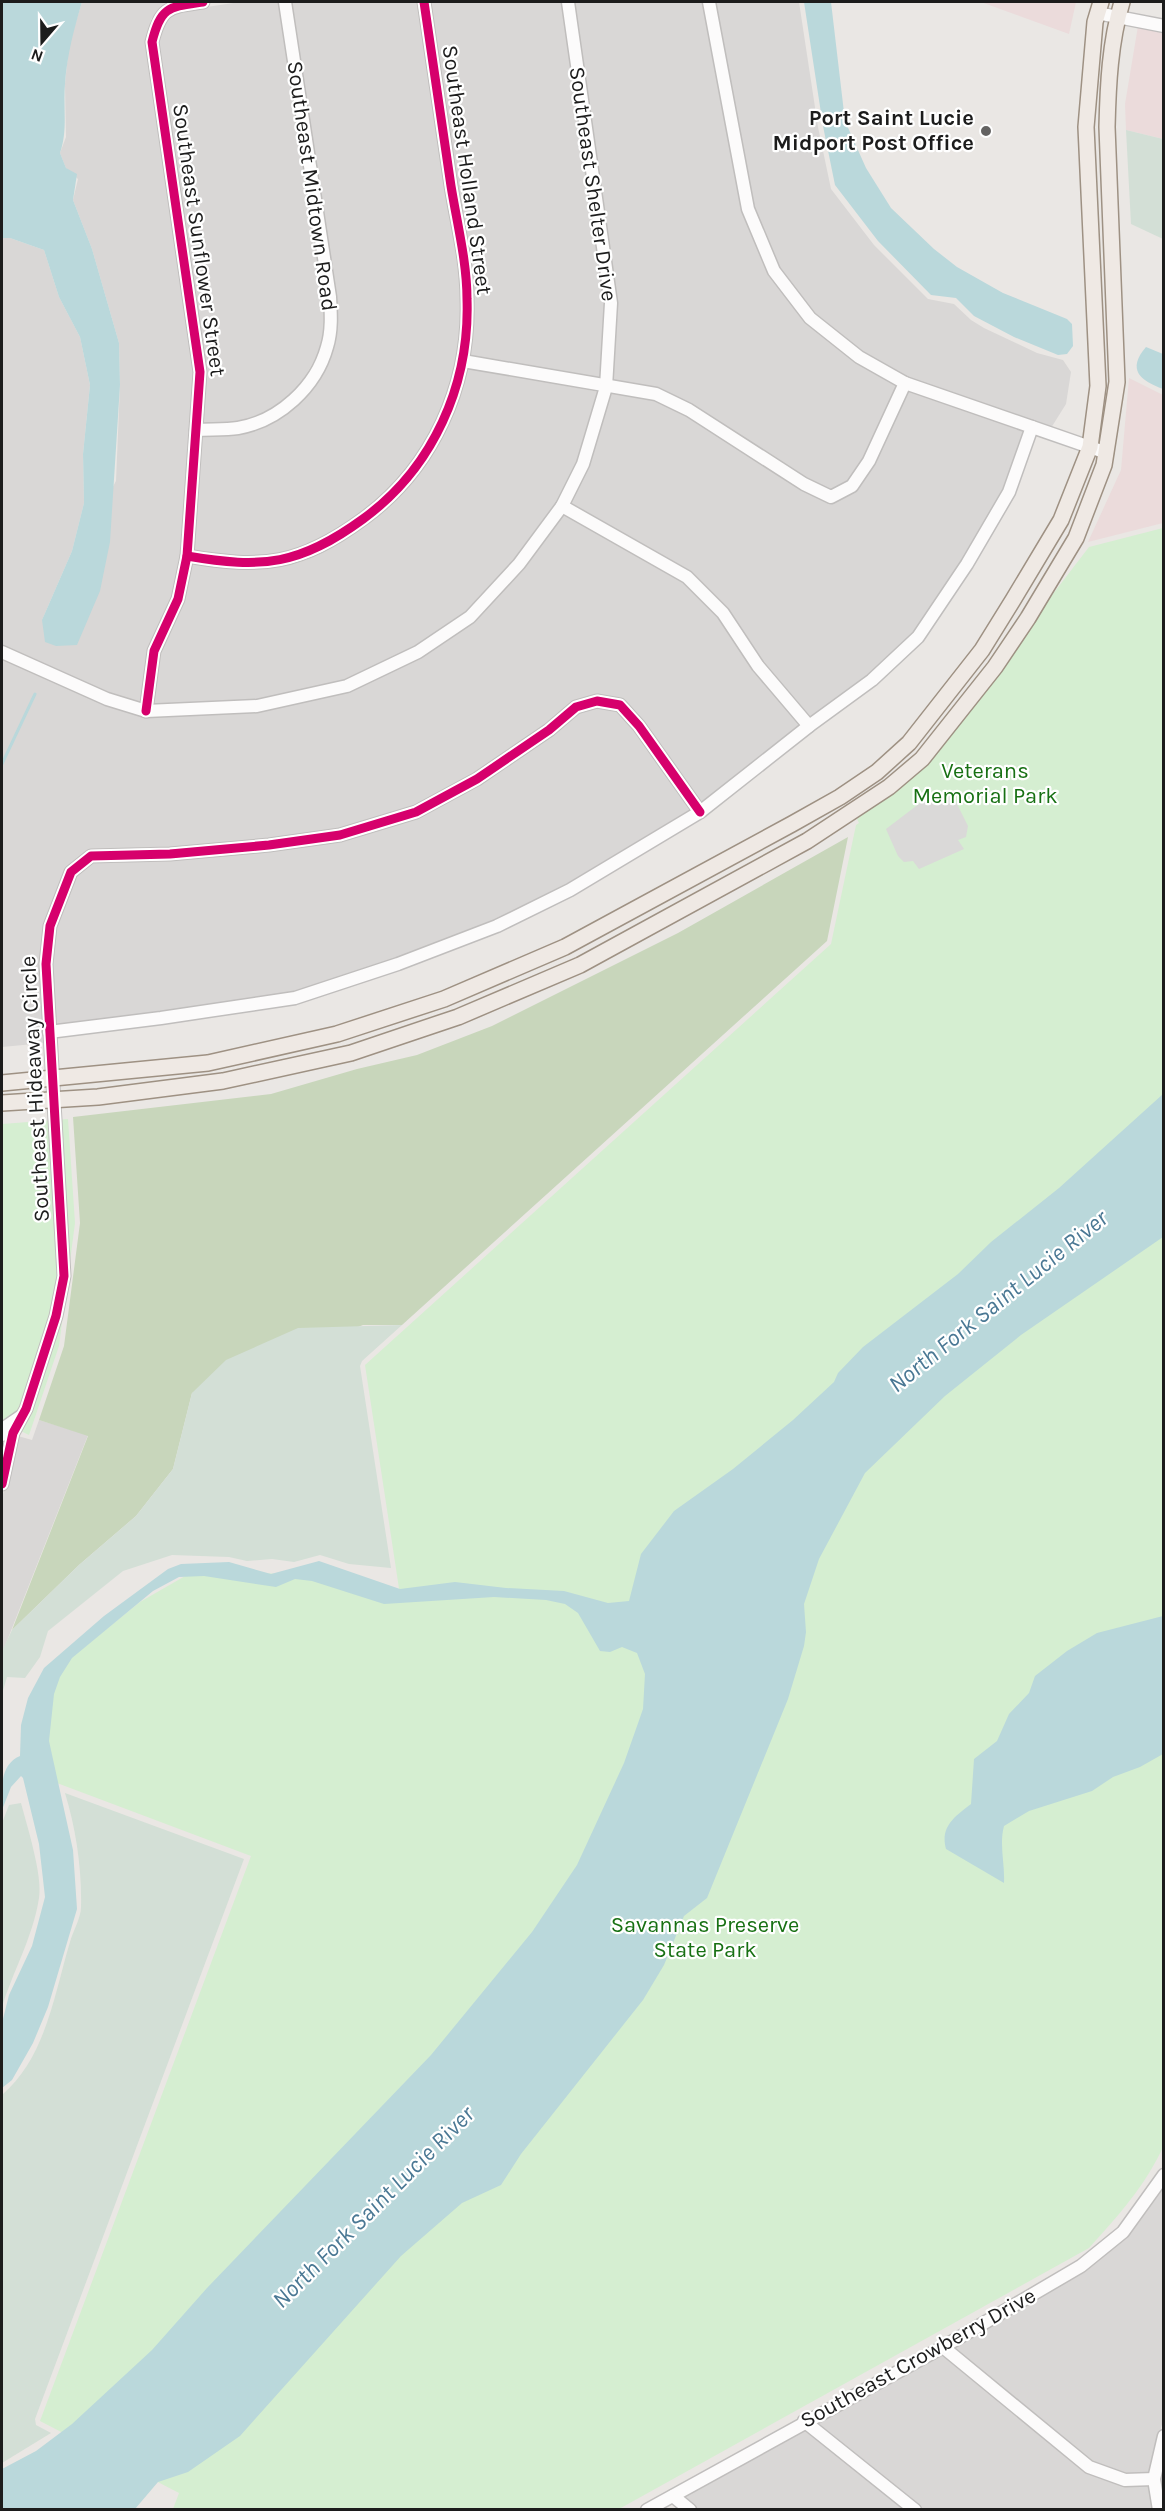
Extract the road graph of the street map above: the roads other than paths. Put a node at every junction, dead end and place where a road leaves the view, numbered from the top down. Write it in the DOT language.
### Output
graph roads {
  1 [pos="203,2"];
  2 [pos="285,2"];
  3 [pos="424,2"];
  4 [pos="568,2"];
  5 [pos="709,2"];
  6 [pos="1099,7"];
  7 [pos="1120,9"];
  8 [pos="1164,26"];
  9 [pos="463,361"];
  10 [pos="905,383"];
  11 [pos="606,387"];
  12 [pos="1032,428"];
  13 [pos="196,430"];
  14 [pos="1090,447"];
  15 [pos="1107,453"];
  16 [pos="562,506"];
  17 [pos="187,556"];
  18 [pos="2,652"];
  19 [pos="146,711"];
  20 [pos="809,726"];
  21 [pos="700,812"];
  22 [pos="49,1032"];
  23 [pos="51,1080"];
  24 [pos="2,1083"];
  25 [pos="52,1100"];
  26 [pos="2,1103"];
  27 [pos="21,1416"];
  28 [pos="2,1435"];
  29 [pos="2,1484"];
  30 [pos="1164,2175"];
  31 [pos="943,2347"];
  32 [pos="804,2421"];
  33 [pos="1164,2436"];
  34 [pos="1154,2479"];
  35 [pos="673,2496"];
  36 [pos="647,2510"];
  37 [pos="690,2510"];
  38 [pos="915,2510"];
  39 [pos="1159,2510"];
  1 -- 13 [label="street, Southeast Sunflower Street"];
  2 -- 13 [label="street, Southeast Midtown Road"];
  3 -- 9 [label="street, Southeast Holland Street"];
  4 -- 11 [label="street, Southeast Shelter Drive"];
  5 -- 10 [label="street"];
  6 -- 7 [label="street"];
  6 -- 14 [label="main road"];
  7 -- 8 [label="street"];
  7 -- 15 [label="main road"];
  9 -- 11 [label="street"];
  9 -- 17 [label="street, Southeast Holland Street"];
  10 -- 11 [label="street"];
  10 -- 12 [label="street"];
  11 -- 16 [label="street, Southeast Shelter Drive"];
  12 -- 14 [label="street"];
  12 -- 20 [label="street"];
  13 -- 17 [label="street, Southeast Sunflower Street"];
  14 -- 15 [label="street"];
  14 -- 23 [label="main road"];
  15 -- 25 [label="main road"];
  16 -- 19 [label="street, Southeast Shelter Drive"];
  16 -- 20 [label="street"];
  17 -- 19 [label="street, Southeast Sunflower Street"];
  18 -- 19 [label="street, Southeast Shelter Drive"];
  20 -- 21 [label="street"];
  21 -- 22 [label="street"];
  21 -- 22 [label="street, Southeast Hideaway Circle"];
  22 -- 23 [label="street, Southeast Hideaway Circle"];
  23 -- 24 [label="main road"];
  23 -- 25 [label="street, Southeast Hideaway Circle"];
  25 -- 26 [label="main road"];
  25 -- 27 [label="street, Southeast Hideaway Circle"];
  27 -- 28 [label="street, Southeast Hideaway Circle"];
  27 -- 29 [label="street, Southeast Hideaway Circle"];
  30 -- 31 [label="street, Southeast Crowberry Drive"];
  31 -- 32 [label="street, Southeast Crowberry Drive"];
  31 -- 34 [label="street"];
  32 -- 35 [label="street, Southeast Crowberry Drive"];
  32 -- 38 [label="street"];
  33 -- 34 [label="street"];
  34 -- 39 [label="street"];
  35 -- 36 [label="street, Southeast Crowberry Drive"];
  35 -- 37 [label="street"];
}
